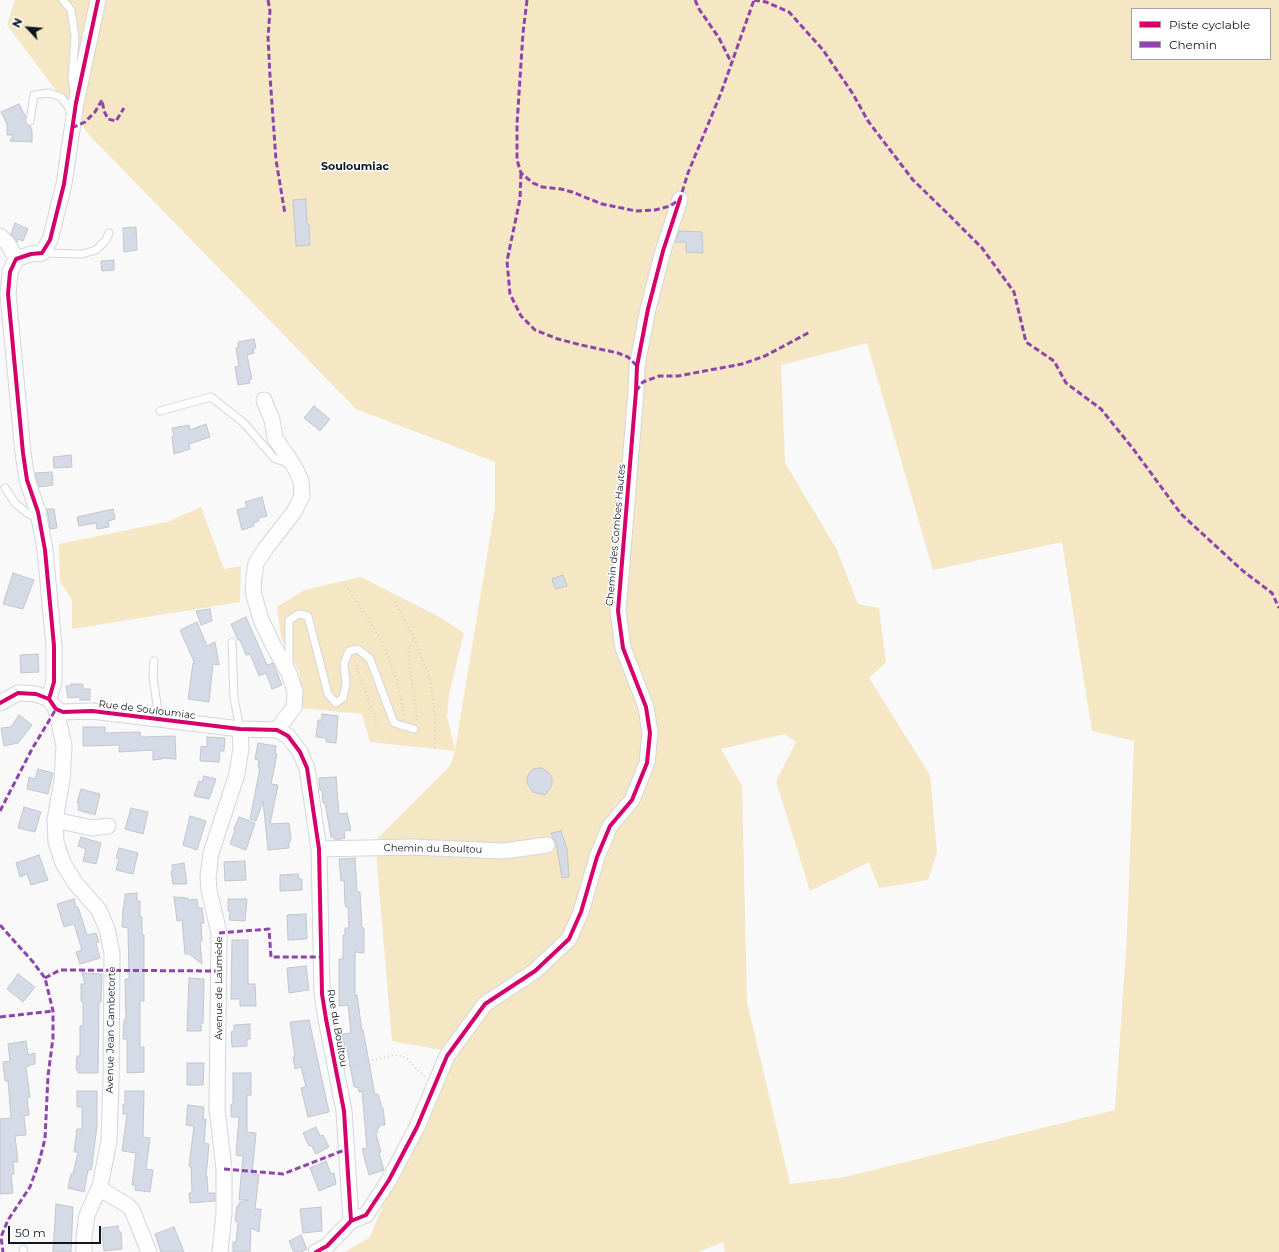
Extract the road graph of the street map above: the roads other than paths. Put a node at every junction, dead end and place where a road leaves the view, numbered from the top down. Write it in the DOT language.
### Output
graph roads {
  1 [pos="63,0"];
  2 [pos="98,0"];
  3 [pos="76,103"];
  4 [pos="30,121"];
  5 [pos="73,121"];
  6 [pos="680,199"];
  7 [pos="109,233"];
  8 [pos="0,236"];
  9 [pos="42,253"];
  10 [pos="16,259"];
  11 [pos="264,400"];
  12 [pos="160,411"];
  13 [pos="294,466"];
  14 [pos="5,488"];
  15 [pos="40,520"];
  16 [pos="232,642"];
  17 [pos="154,661"];
  18 [pos="289,673"];
  19 [pos="0,703"];
  20 [pos="52,704"];
  21 [pos="159,720"];
  22 [pos="240,728"];
  23 [pos="414,729"];
  24 [pos="277,730"];
  25 [pos="55,820"];
  26 [pos="108,826"];
  27 [pos="546,845"];
  28 [pos="319,849"];
  29 [pos="100,1186"];
  30 [pos="351,1221"];
  31 [pos="84,1252"];
  32 [pos="149,1252"];
  33 [pos="220,1252"];
  34 [pos="316,1252"];
  1 -- 3 [label="lane"];
  2 -- 3 [label="street"];
  3 -- 5 [label="street"];
  4 -- 5 [label="lane"];
  5 -- 9 [label="street"];
  6 -- 30 [label="street, Chemin des Combes Hautes"];
  7 -- 9 [label="lane"];
  8 -- 10 [label="street"];
  9 -- 10 [label="street"];
  10 -- 15 [label="street"];
  11 -- 13 [label="street"];
  12 -- 13 [label="lane"];
  13 -- 18 [label="street"];
  14 -- 15 [label="lane"];
  15 -- 20 [label="street"];
  16 -- 22 [label="lane"];
  17 -- 21 [label="lane"];
  18 -- 23 [label="lane"];
  18 -- 24 [label="street"];
  19 -- 20 [label="street, Rue de Souloumiac"];
  20 -- 21 [label="street, Rue de Souloumiac"];
  20 -- 25 [label="street, Avenue Jean Cambetorte"];
  21 -- 22 [label="street, Rue de Souloumiac"];
  22 -- 24 [label="street, Rue de Souloumiac"];
  22 -- 33 [label="street, Avenue de Laumède"];
  24 -- 28 [label="street, Rue du Boultou"];
  25 -- 26 [label="street"];
  25 -- 29 [label="street, Avenue Jean Cambetorte"];
  27 -- 28 [label="street, Chemin du Boultou"];
  28 -- 30 [label="street, Rue du Boultou"];
  29 -- 31 [label="street, Avenue Jean Cambetorte"];
  29 -- 32 [label="street"];
  30 -- 34 [label="street"];
}
